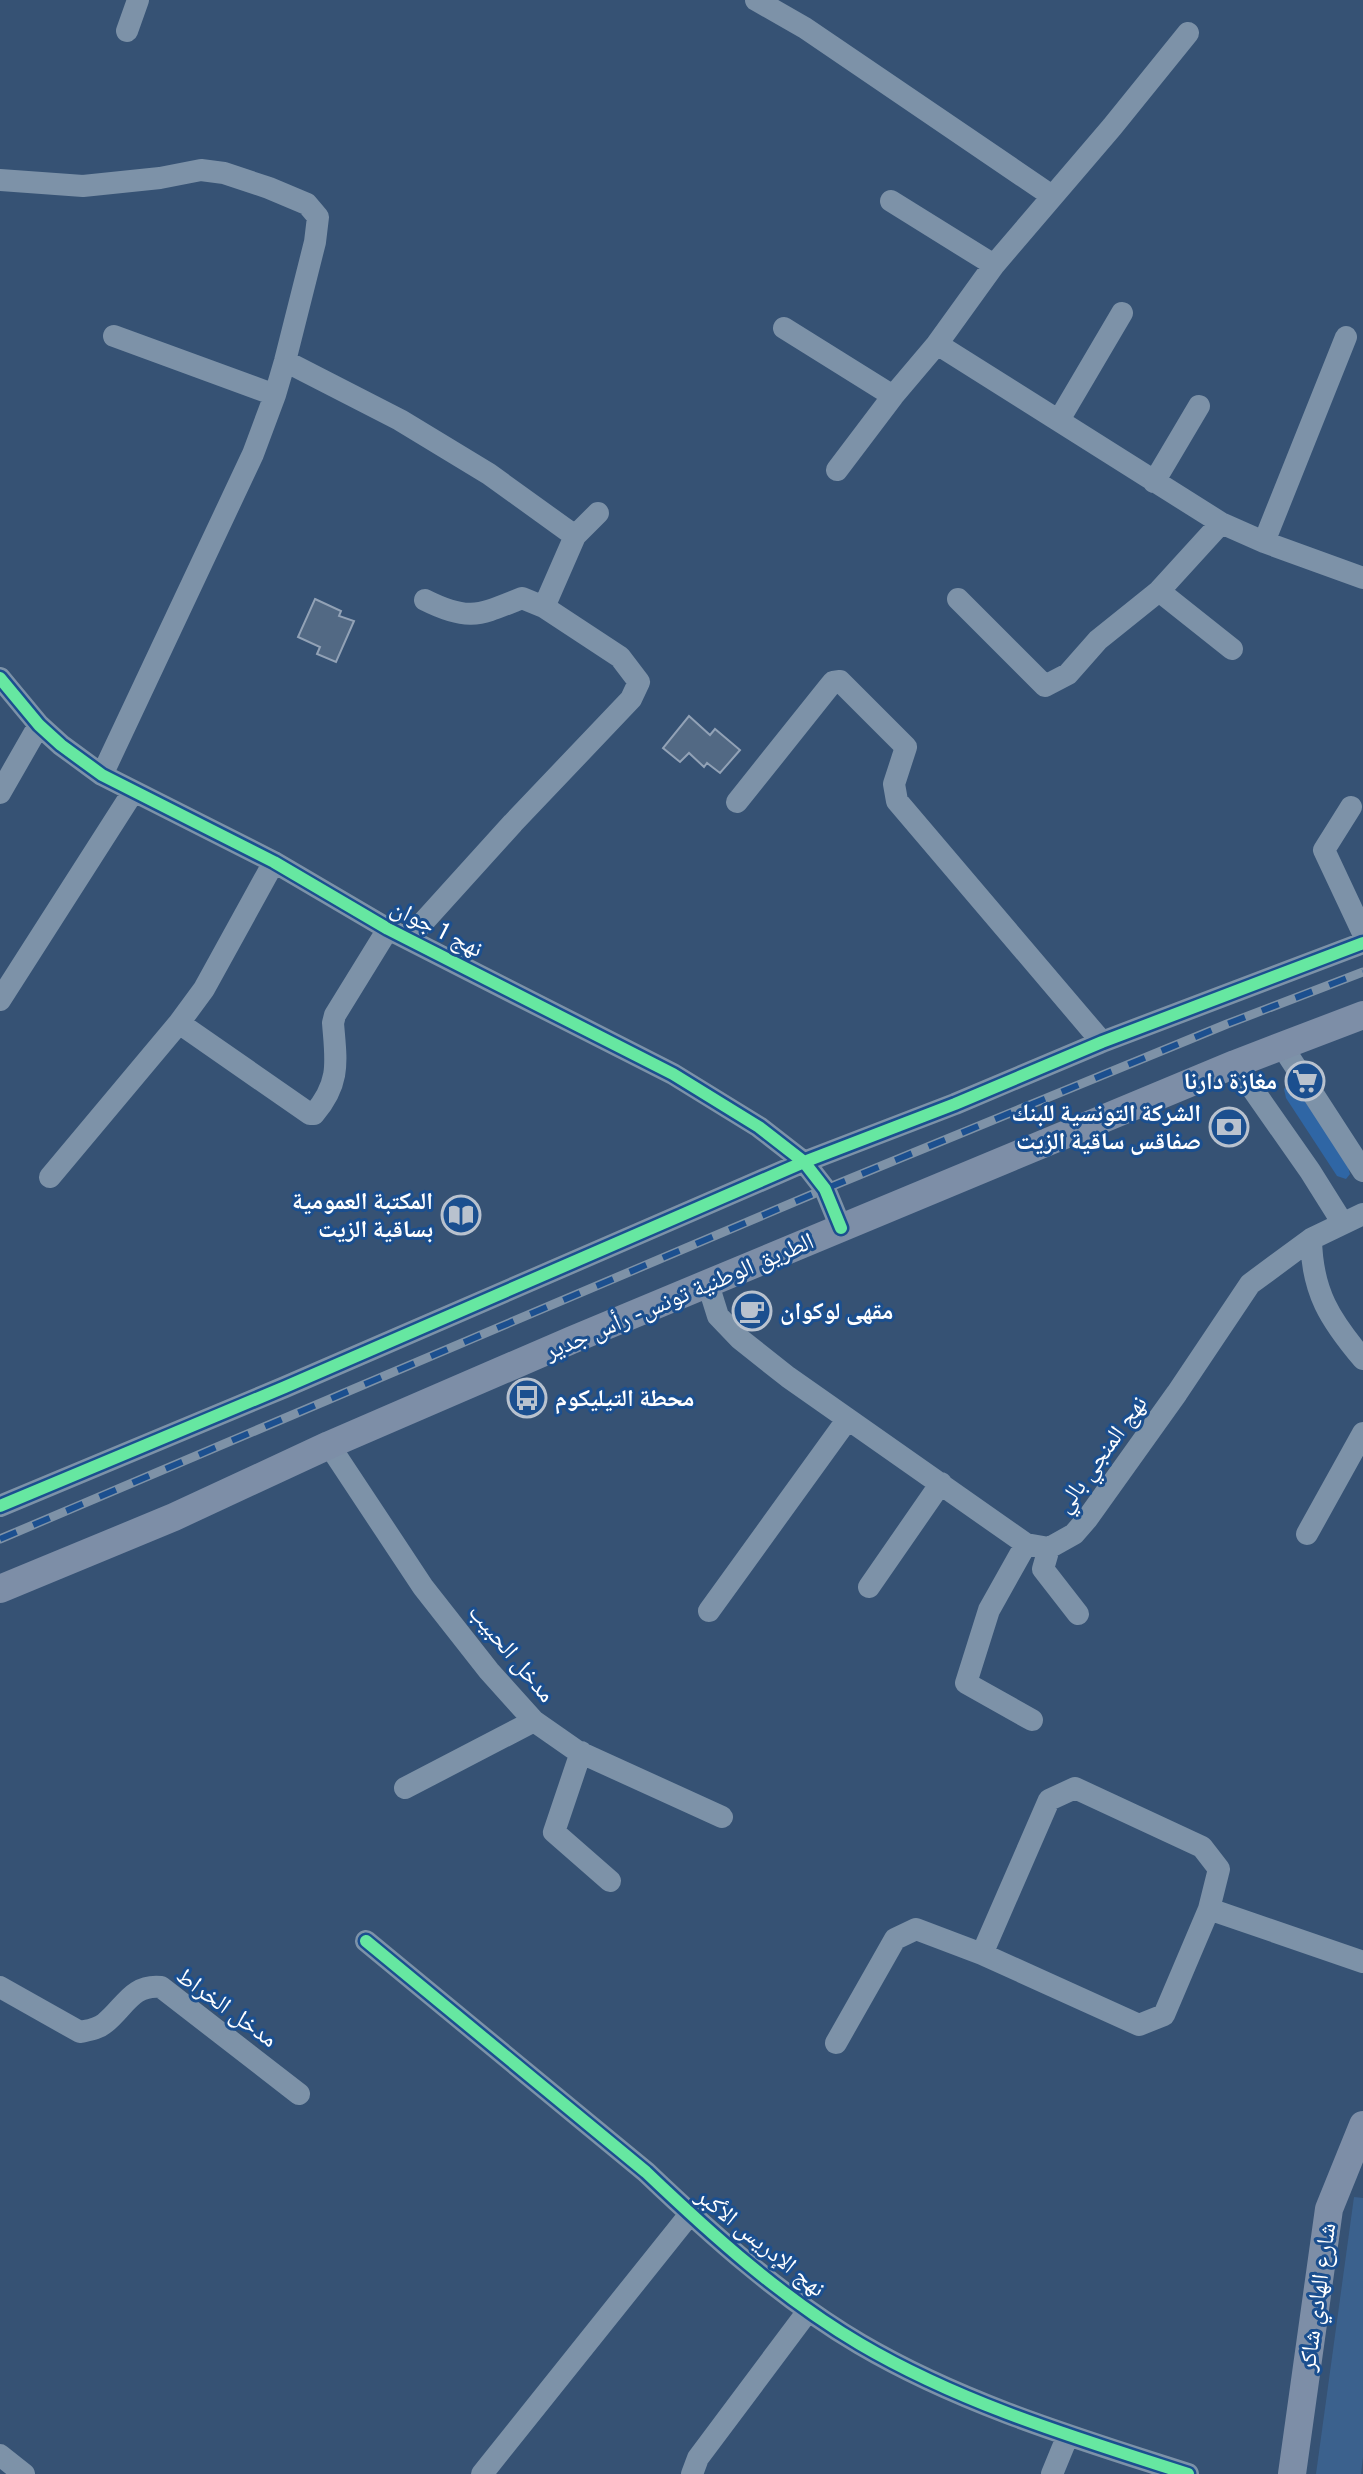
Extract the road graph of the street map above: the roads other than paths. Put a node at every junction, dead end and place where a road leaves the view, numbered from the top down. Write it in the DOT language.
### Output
graph roads {
  1 [pos="138,0"];
  2 [pos="756,0"];
  3 [pos="127,31"];
  4 [pos="1188,33"];
  5 [pos="0,180"];
  6 [pos="1052,196"];
  7 [pos="891,201"];
  8 [pos="994,265"];
  9 [pos="1122,313"];
  10 [pos="784,328"];
  11 [pos="114,336"];
  12 [pos="1346,337"];
  13 [pos="937,344"];
  14 [pos="285,361"];
  15 [pos="275,395"];
  16 [pos="893,396"];
  17 [pos="1199,406"];
  18 [pos="1059,420"];
  19 [pos="837,470"];
  20 [pos="1154,482"];
  21 [pos="598,513"];
  22 [pos="1221,523"];
  23 [pos="575,536"];
  24 [pos="1264,542"];
  25 [pos="1363,578"];
  26 [pos="1159,591"];
  27 [pos="958,599"];
  28 [pos="425,600"];
  29 [pos="544,607"];
  30 [pos="1232,649"];
  31 [pos="0,678"];
  32 [pos="39,725"];
  33 [pos="102,775"];
  34 [pos="133,792"];
  35 [pos="0,793"];
  36 [pos="737,802"];
  37 [pos="1351,807"];
  38 [pos="274,862"];
  39 [pos="388,929"];
  40 [pos="1363,933"];
  41 [pos="408,939"];
  42 [pos="1363,943"];
  43 [pos="0,1000"];
  44 [pos="1363,1015"];
  45 [pos="179,1023"];
  46 [pos="1102,1042"];
  47 [pos="1282,1046"];
  48 [pos="1235,1064"];
  49 [pos="804,1162"];
  50 [pos="1363,1171"];
  51 [pos="50,1177"];
  52 [pos="1352,1218"];
  53 [pos="841,1228"];
  54 [pos="1311,1239"];
  55 [pos="708,1284"];
  56 [pos="1363,1359"];
  57 [pos="847,1420"];
  58 [pos="1363,1433"];
  59 [pos="329,1445"];
  60 [pos="941,1483"];
  61 [pos="0,1506"];
  62 [pos="1307,1534"];
  63 [pos="1026,1544"];
  64 [pos="1049,1548"];
  65 [pos="869,1587"];
  66 [pos="0,1589"];
  67 [pos="709,1611"];
  68 [pos="1078,1614"];
  69 [pos="1032,1720"];
  70 [pos="534,1721"];
  71 [pos="581,1752"];
  72 [pos="405,1788"];
  73 [pos="722,1817"];
  74 [pos="610,1881"];
  75 [pos="1209,1909"];
  76 [pos="366,1941"];
  77 [pos="982,1954"];
  78 [pos="1363,1962"];
  79 [pos="0,1987"];
  80 [pos="836,2043"];
  81 [pos="299,2094"];
  82 [pos="1363,2125"];
  83 [pos="690,2214"];
  84 [pos="808,2311"];
  85 [pos="1068,2435"];
  86 [pos="0,2455"];
  87 [pos="24,2474"];
  88 [pos="482,2474"];
  89 [pos="692,2474"];
  90 [pos="1052,2474"];
  91 [pos="1188,2474"];
  92 [pos="1292,2474"];
  1 -- 3 [label="street"];
  2 -- 6 [label="street"];
  4 -- 6 [label="street"];
  5 -- 14 [label="street"];
  6 -- 8 [label="street"];
  7 -- 8 [label="street"];
  8 -- 13 [label="street"];
  9 -- 18 [label="street"];
  10 -- 16 [label="street"];
  11 -- 15 [label="street"];
  12 -- 24 [label="street"];
  13 -- 16 [label="street"];
  13 -- 18 [label="street"];
  14 -- 15 [label="street"];
  14 -- 23 [label="street"];
  15 -- 33 [label="street"];
  16 -- 19 [label="street"];
  17 -- 20 [label="street"];
  18 -- 20 [label="street"];
  20 -- 22 [label="street"];
  21 -- 23 [label="street"];
  22 -- 24 [label="street"];
  22 -- 26 [label="street"];
  23 -- 29 [label="street"];
  24 -- 25 [label="street"];
  26 -- 27 [label="street"];
  26 -- 30 [label="street"];
  28 -- 29 [label="street"];
  29 -- 41 [label="street"];
  31 -- 32 [label="street, نهج 1 جوان"];
  32 -- 33 [label="street, نهج 1 جوان"];
  32 -- 35 [label="street"];
  33 -- 34 [label="street, نهج 1 جوان"];
  34 -- 38 [label="street, نهج 1 جوان"];
  34 -- 43 [label="street"];
  36 -- 46 [label="street"];
  37 -- 40 [label="street"];
  38 -- 39 [label="street, نهج 1 جوان"];
  38 -- 45 [label="street"];
  39 -- 41 [label="street, نهج 1 جوان"];
  39 -- 45 [label="street"];
  41 -- 49 [label="street, نهج 1 جوان"];
  42 -- 46 [label="street"];
  44 -- 47 [label="main road, الطريق الوطنية تونس - رأس جدير"];
  45 -- 51 [label="street"];
  46 -- 49 [label="street"];
  47 -- 48 [label="main road, الطريق الوطنية تونس - رأس جدير"];
  47 -- 50 [label="street"];
  48 -- 52 [label="street"];
  48 -- 53 [label="main road, الطريق الوطنية تونس - رأس جدير"];
  49 -- 53 [label="street, نهج 1 جوان"];
  49 -- 61 [label="street"];
  52 -- 54 [label="street, نهج المنجي بالي"];
  53 -- 55 [label="main road, الطريق الوطنية تونس - رأس جدير"];
  54 -- 56 [label="street"];
  54 -- 64 [label="street, نهج المنجي بالي"];
  55 -- 57 [label="street"];
  55 -- 59 [label="main road, الطريق الوطنية تونس - رأس جدير"];
  57 -- 60 [label="street"];
  57 -- 67 [label="street"];
  58 -- 62 [label="street"];
  59 -- 66 [label="main road, الطريق الوطنية تونس - رأس جدير"];
  59 -- 70 [label="street, مدخل الحبيب"];
  60 -- 63 [label="street"];
  60 -- 65 [label="street"];
  63 -- 64 [label="street"];
  63 -- 69 [label="street"];
  64 -- 68 [label="street"];
  70 -- 71 [label="street, مدخل الحبيب"];
  70 -- 72 [label="street"];
  71 -- 73 [label="street, مدخل الحبيب"];
  71 -- 74 [label="street"];
  75 -- 77 [label="street"];
  75 -- 77 [label="street"];
  75 -- 78 [label="street"];
  76 -- 83 [label="street, نهج الإدريس الأكبر"];
  77 -- 80 [label="street"];
  79 -- 81 [label="street, مدخل الخراط"];
  82 -- 92 [label="main road, شارع الهادي شاكر"];
  83 -- 84 [label="street, نهج الإدريس الأكبر"];
  83 -- 88 [label="street"];
  84 -- 85 [label="street, نهج الإدريس الأكبر"];
  84 -- 89 [label="street"];
  85 -- 90 [label="street"];
  85 -- 91 [label="street, نهج الإدريس الأكبر"];
  86 -- 87 [label="street"];
}
